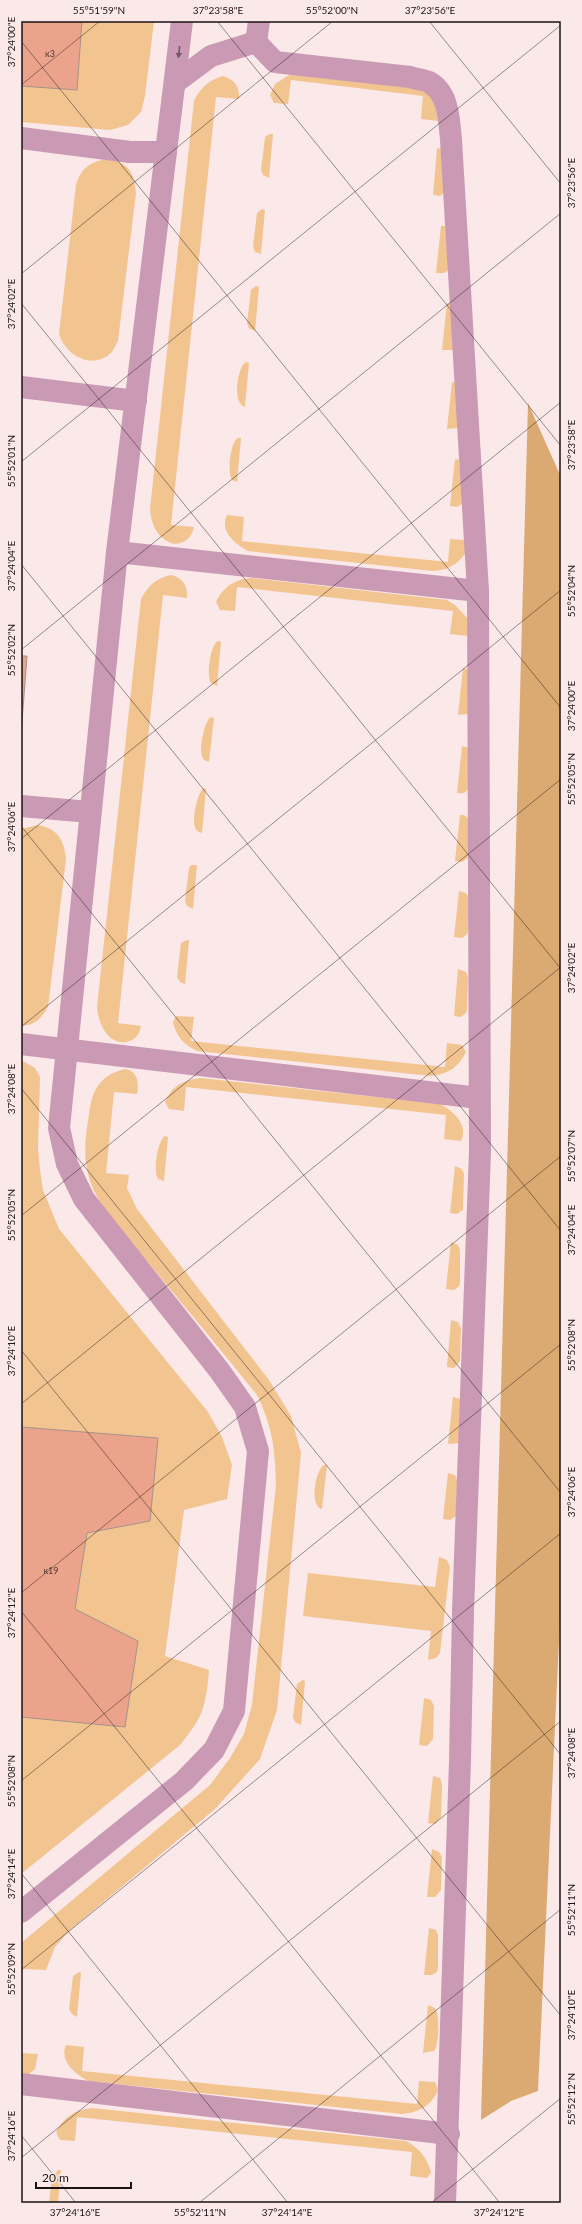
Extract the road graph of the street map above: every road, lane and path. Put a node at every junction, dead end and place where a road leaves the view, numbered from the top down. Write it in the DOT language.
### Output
graph roads {
  1 [pos="182,21"];
  2 [pos="257,31"];
  3 [pos="176,82"];
  4 [pos="21,138"];
  5 [pos="166,152"];
  6 [pos="21,387"];
  7 [pos="136,400"];
  8 [pos="117,552"];
  9 [pos="478,591"];
  10 [pos="21,806"];
  11 [pos="90,812"];
  12 [pos="21,1044"];
  13 [pos="67,1049"];
  14 [pos="479,1098"];
  15 [pos="21,1912"];
  16 [pos="21,2084"];
  17 [pos="449,2134"];
  18 [pos="445,2203"];
  1 -- 3 [label="street, one-way"];
  2 -- 3 [label="street"];
  2 -- 9 [label="street"];
  3 -- 5 [label="street"];
  4 -- 5 [label="street"];
  5 -- 7 [label="street"];
  6 -- 7 [label="street"];
  7 -- 8 [label="street"];
  8 -- 9 [label="street"];
  8 -- 11 [label="street"];
  9 -- 14 [label="street"];
  10 -- 11 [label="street"];
  11 -- 13 [label="street"];
  12 -- 13 [label="street"];
  13 -- 14 [label="street"];
  13 -- 15 [label="street"];
  14 -- 17 [label="street"];
  16 -- 17 [label="street"];
  17 -- 18 [label="street"];
}
